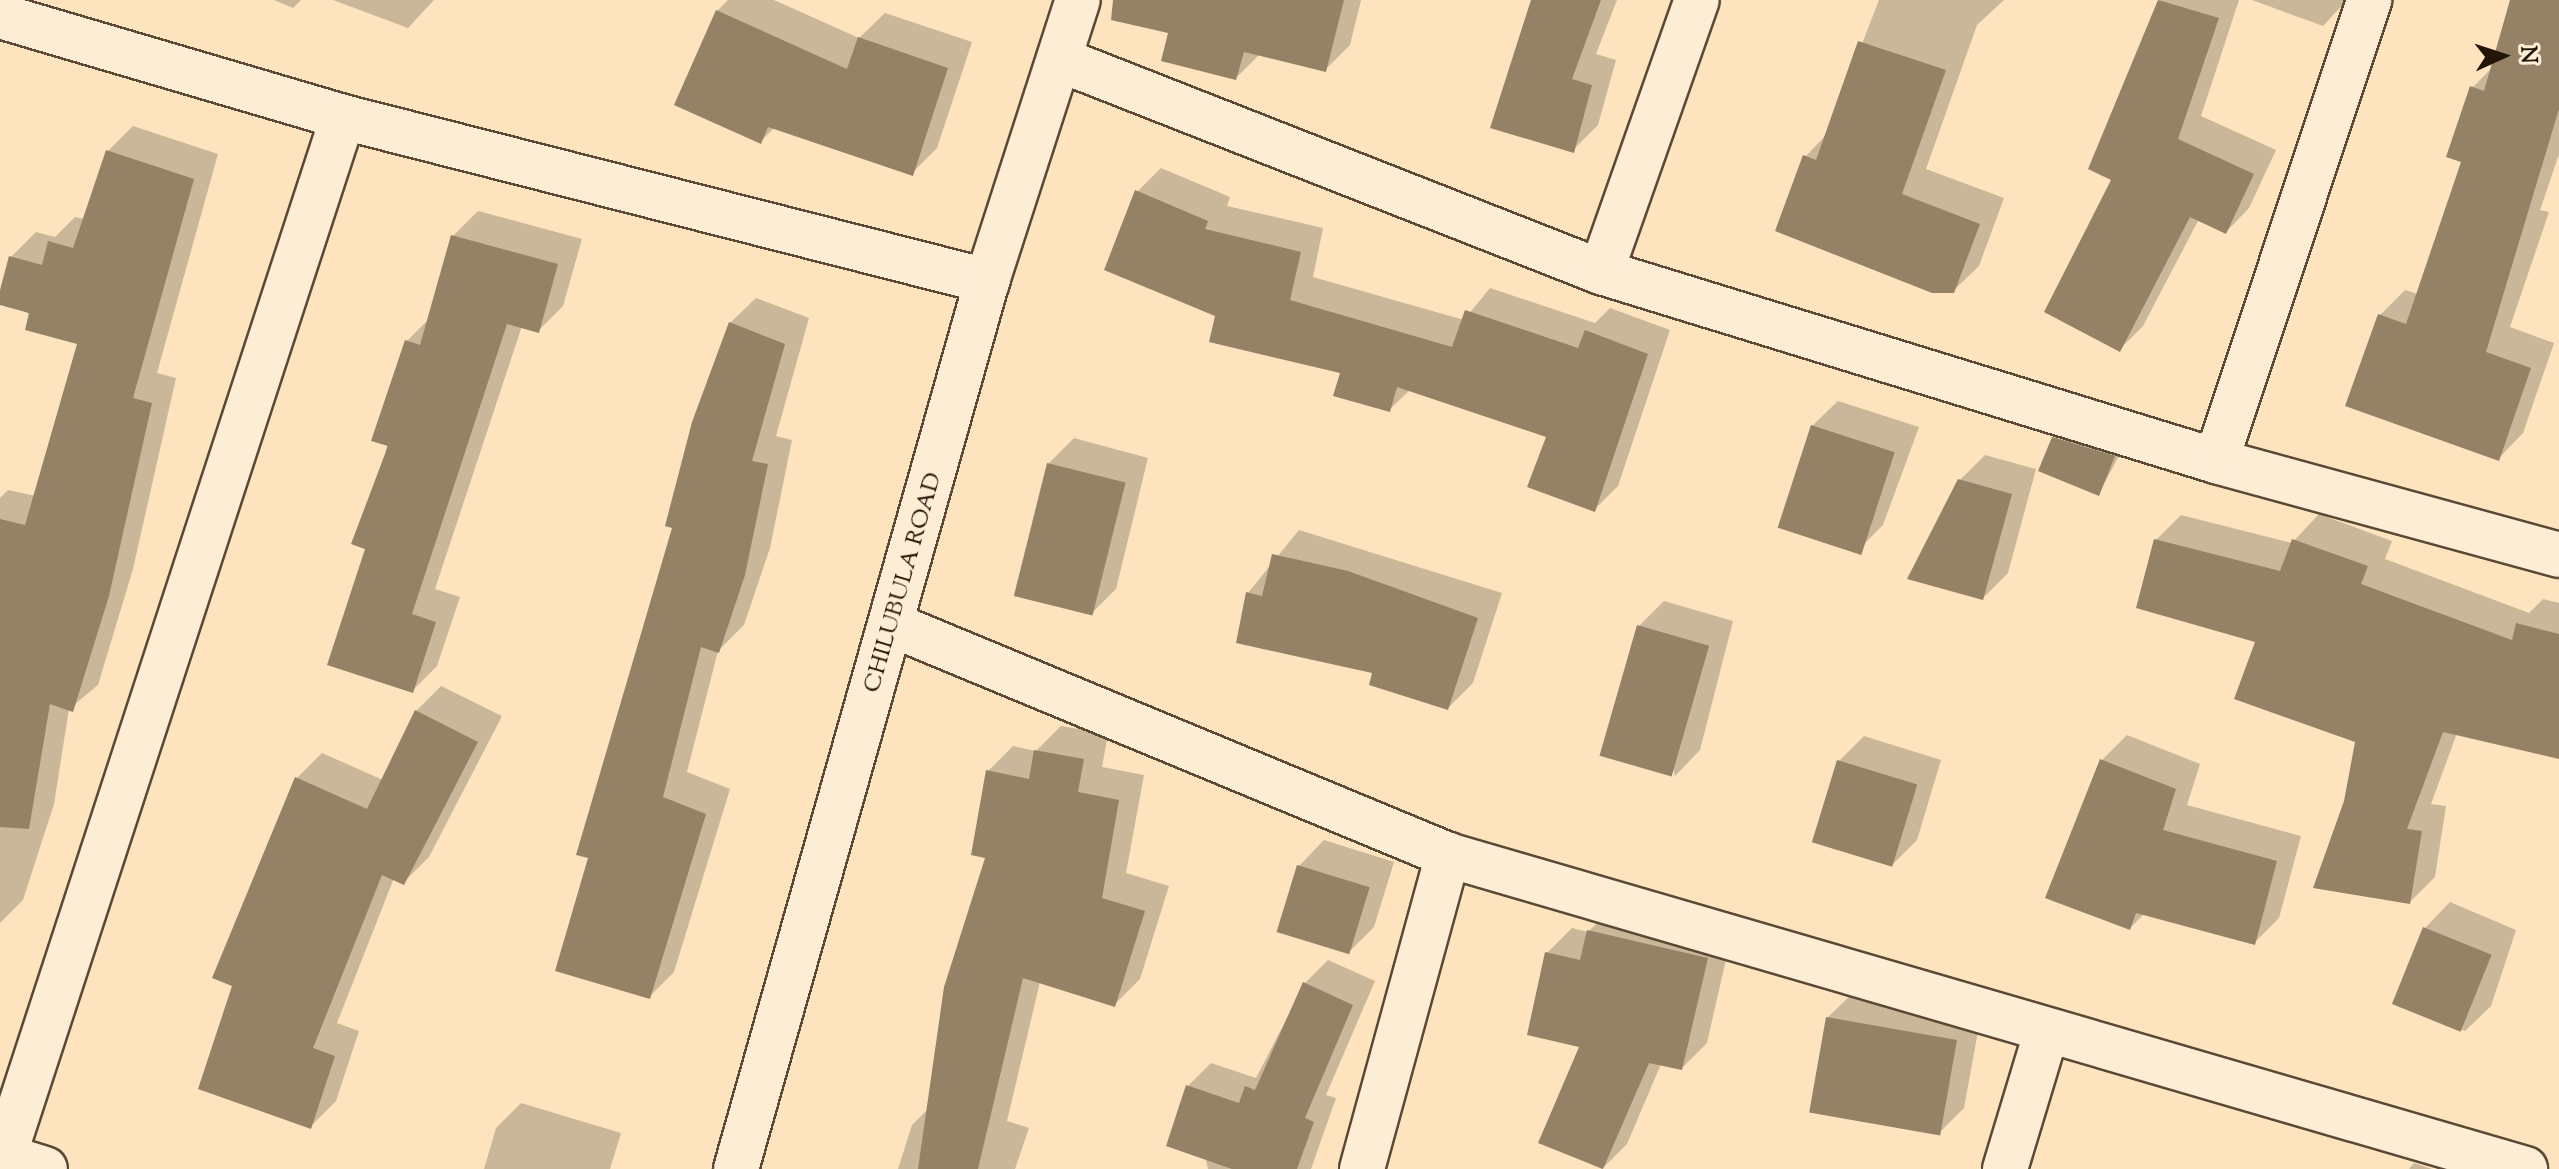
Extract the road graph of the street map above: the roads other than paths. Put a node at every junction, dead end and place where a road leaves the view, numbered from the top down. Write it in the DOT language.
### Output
graph roads {
  1 [pos="1078,0"];
  2 [pos="1697,0"];
  3 [pos="2369,0"];
  4 [pos="0,16"];
  5 [pos="1061,60"];
  6 [pos="343,117"];
  7 [pos="1601,272"];
  8 [pos="987,281"];
  9 [pos="2216,461"];
  10 [pos="2559,555"];
  11 [pos="893,625"];
  12 [pos="1448,855"];
  13 [pos="2046,1033"];
  14 [pos="16,1160"];
  15 [pos="736,1169"];
  16 [pos="1362,1169"];
  17 [pos="2005,1169"];
  18 [pos="2525,1169"];
  1 -- 5 [label="street, CHILUBULA ROAD"];
  2 -- 7 [label="street"];
  3 -- 9 [label="street"];
  4 -- 6 [label="street"];
  5 -- 7 [label="street"];
  5 -- 8 [label="street, CHILUBULA ROAD"];
  6 -- 8 [label="street"];
  6 -- 14 [label="street"];
  7 -- 9 [label="street"];
  8 -- 11 [label="street, CHILUBULA ROAD"];
  9 -- 10 [label="street"];
  11 -- 12 [label="street"];
  11 -- 15 [label="street, CHILUBULA ROAD"];
  12 -- 13 [label="street"];
  12 -- 16 [label="street"];
  13 -- 17 [label="street"];
  13 -- 18 [label="street"];
}
